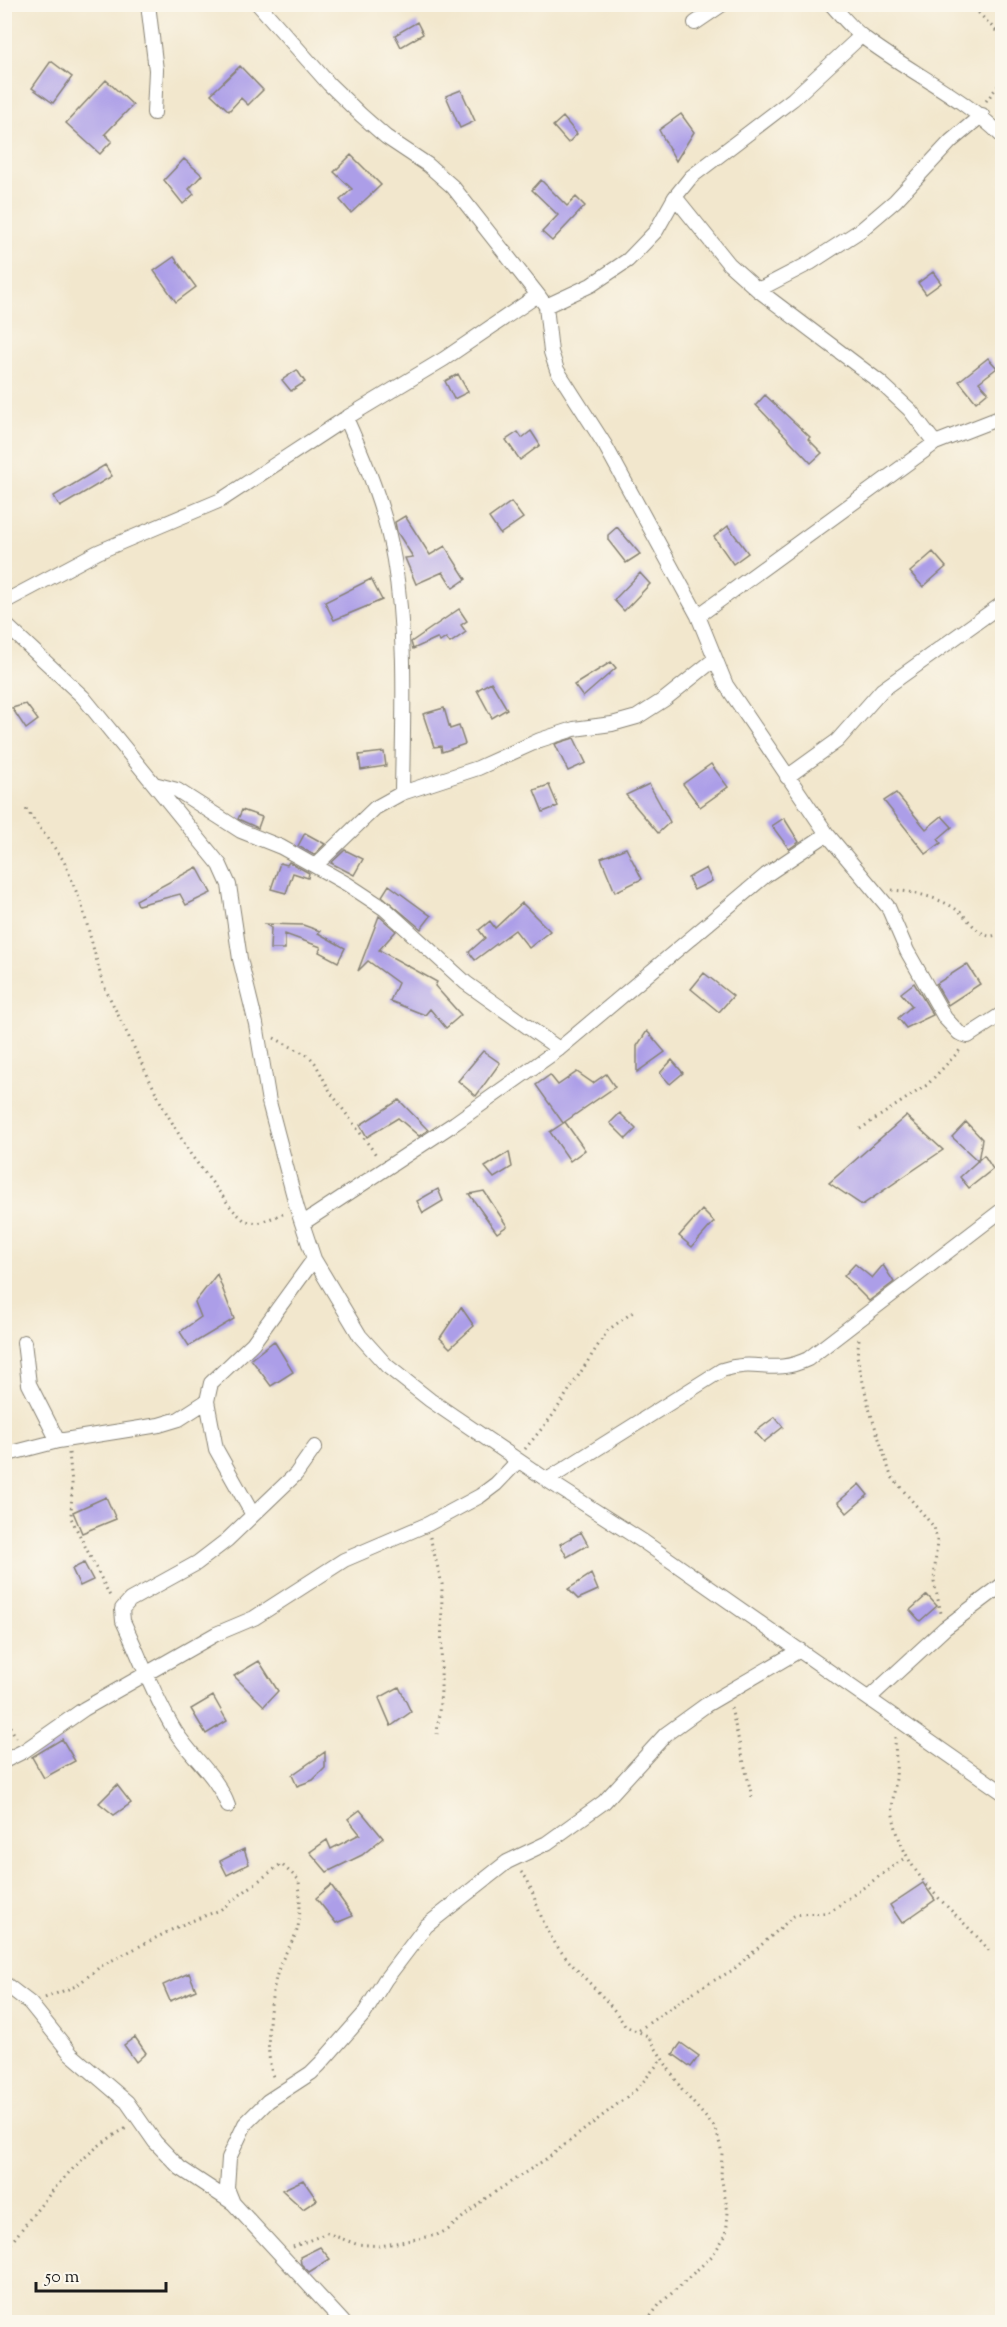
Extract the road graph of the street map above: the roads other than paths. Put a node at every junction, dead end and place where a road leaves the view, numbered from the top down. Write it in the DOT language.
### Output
graph roads {
  1 [pos="148,4"];
  2 [pos="258,4"];
  3 [pos="723,4"];
  4 [pos="831,4"];
  5 [pos="695,23"];
  6 [pos="861,36"];
  7 [pos="153,113"];
  8 [pos="979,113"];
  9 [pos="1002,136"];
  10 [pos="675,197"];
  11 [pos="758,290"];
  12 [pos="542,301"];
  13 [pos="1002,417"];
  14 [pos="346,418"];
  15 [pos="935,443"];
  16 [pos="4,602"];
  17 [pos="1002,604"];
  18 [pos="699,616"];
  19 [pos="4,623"];
  20 [pos="715,659"];
  21 [pos="787,777"];
  22 [pos="154,784"];
  23 [pos="402,793"];
  24 [pos="827,834"];
  25 [pos="316,865"];
  26 [pos="1002,1014"];
  27 [pos="560,1049"];
  28 [pos="1002,1210"];
  29 [pos="303,1223"];
  30 [pos="314,1259"];
  31 [pos="24,1342"];
  32 [pos="207,1401"];
  33 [pos="58,1441"];
  34 [pos="315,1447"];
  35 [pos="4,1455"];
  36 [pos="517,1460"];
  37 [pos="548,1480"];
  38 [pos="253,1515"];
  39 [pos="1002,1585"];
  40 [pos="800,1650"];
  41 [pos="149,1674"];
  42 [pos="869,1698"];
  43 [pos="4,1761"];
  44 [pos="1002,1792"];
  45 [pos="228,1806"];
  46 [pos="4,1983"];
  47 [pos="233,2203"];
  48 [pos="343,2322"];
  1 -- 7 [label="street"];
  2 -- 12 [label="street"];
  3 -- 5 [label="street"];
  4 -- 6 [label="street"];
  6 -- 8 [label="street"];
  6 -- 10 [label="street"];
  8 -- 9 [label="street"];
  8 -- 11 [label="street"];
  10 -- 11 [label="street"];
  10 -- 12 [label="street"];
  11 -- 15 [label="street"];
  12 -- 14 [label="street"];
  12 -- 18 [label="street"];
  13 -- 15 [label="street"];
  14 -- 16 [label="street"];
  14 -- 23 [label="street"];
  15 -- 18 [label="street"];
  17 -- 21 [label="street"];
  18 -- 20 [label="street"];
  19 -- 22 [label="street"];
  20 -- 21 [label="street"];
  20 -- 23 [label="street"];
  21 -- 24 [label="street"];
  22 -- 25 [label="street"];
  22 -- 29 [label="street"];
  23 -- 25 [label="street"];
  24 -- 26 [label="street"];
  24 -- 27 [label="street"];
  25 -- 27 [label="street"];
  27 -- 29 [label="street"];
  28 -- 37 [label="street"];
  29 -- 30 [label="street"];
  30 -- 32 [label="street"];
  30 -- 36 [label="street"];
  31 -- 33 [label="street"];
  32 -- 33 [label="street"];
  32 -- 38 [label="street"];
  33 -- 35 [label="street"];
  34 -- 38 [label="street"];
  36 -- 37 [label="street"];
  36 -- 41 [label="street"];
  37 -- 40 [label="street"];
  38 -- 41 [label="street"];
  39 -- 42 [label="street"];
  40 -- 42 [label="street"];
  40 -- 47 [label="street"];
  41 -- 43 [label="street"];
  41 -- 45 [label="street"];
  42 -- 44 [label="street"];
  46 -- 47 [label="street"];
  47 -- 48 [label="street"];
}
